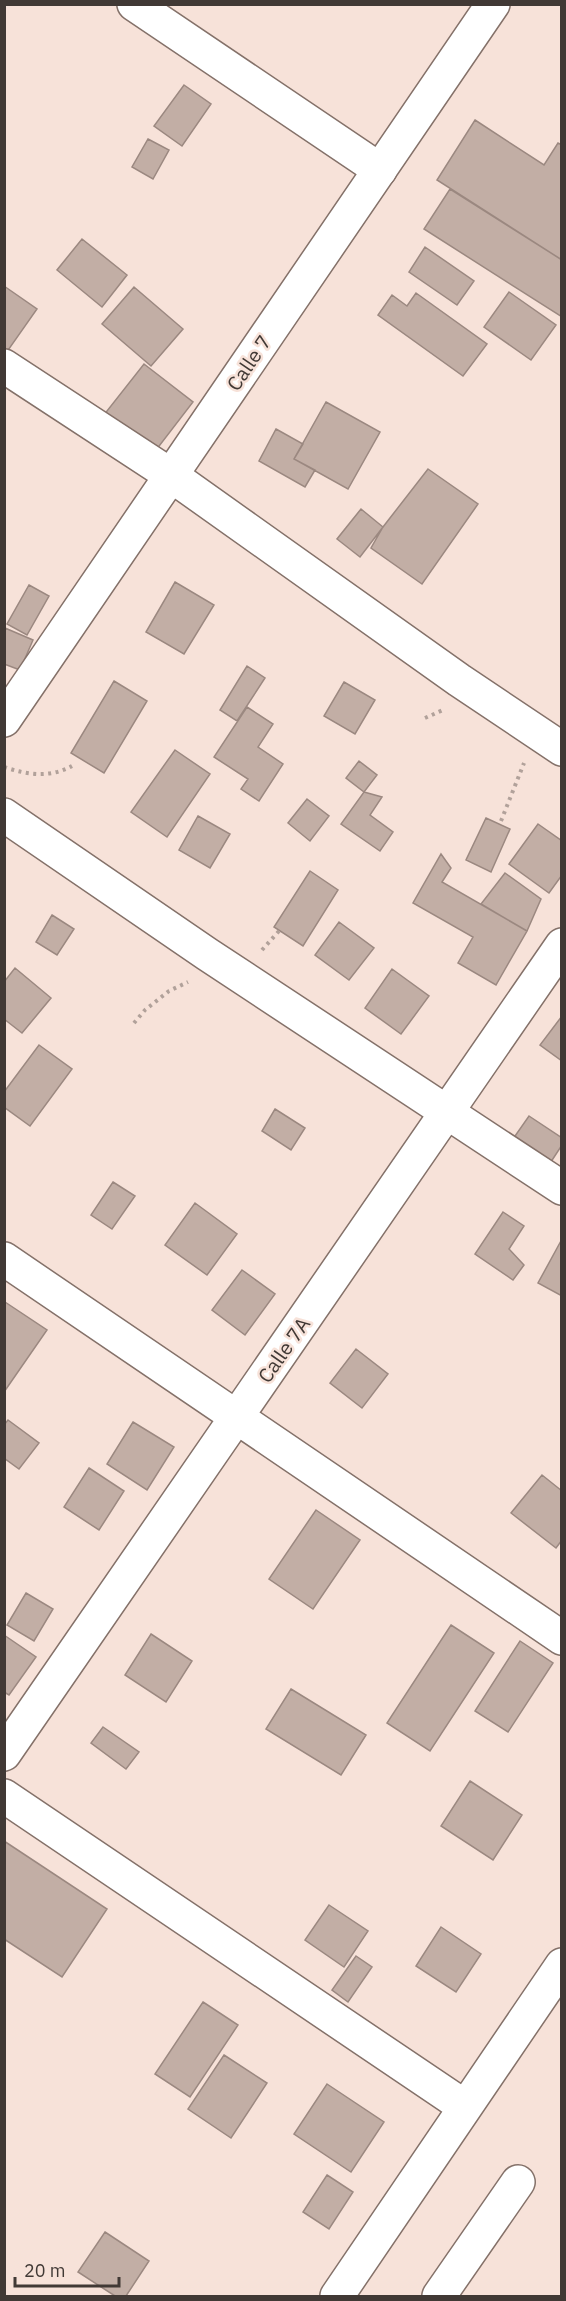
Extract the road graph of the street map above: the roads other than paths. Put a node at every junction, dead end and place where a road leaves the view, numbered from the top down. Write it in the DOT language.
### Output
graph roads {
  1 [pos="134,4"];
  2 [pos="493,4"];
  3 [pos="380,170"];
  4 [pos="4,366"];
  5 [pos="172,476"];
  6 [pos="4,720"];
  7 [pos="549,740"];
  8 [pos="4,815"];
  9 [pos="561,945"];
  10 [pos="448,1111"];
  11 [pos="561,1188"];
  12 [pos="4,1259"];
  13 [pos="237,1417"];
  14 [pos="561,1638"];
  15 [pos="4,1754"];
  16 [pos="4,1796"];
  17 [pos="561,1965"];
  18 [pos="465,2107"];
  19 [pos="518,2182"];
  20 [pos="337,2296"];
  21 [pos="439,2296"];
  1 -- 3 [label="street"];
  2 -- 3 [label="street, Calle 7"];
  3 -- 5 [label="street, Calle 7"];
  4 -- 5 [label="street"];
  5 -- 6 [label="street, Calle 7"];
  5 -- 7 [label="street"];
  8 -- 10 [label="street"];
  9 -- 10 [label="street, Calle 7A"];
  10 -- 11 [label="street"];
  10 -- 13 [label="street, Calle 7A"];
  12 -- 13 [label="street"];
  13 -- 14 [label="street"];
  13 -- 15 [label="street, Calle 7A"];
  16 -- 18 [label="street"];
  17 -- 18 [label="street"];
  18 -- 20 [label="street"];
  19 -- 21 [label="street"];
}
